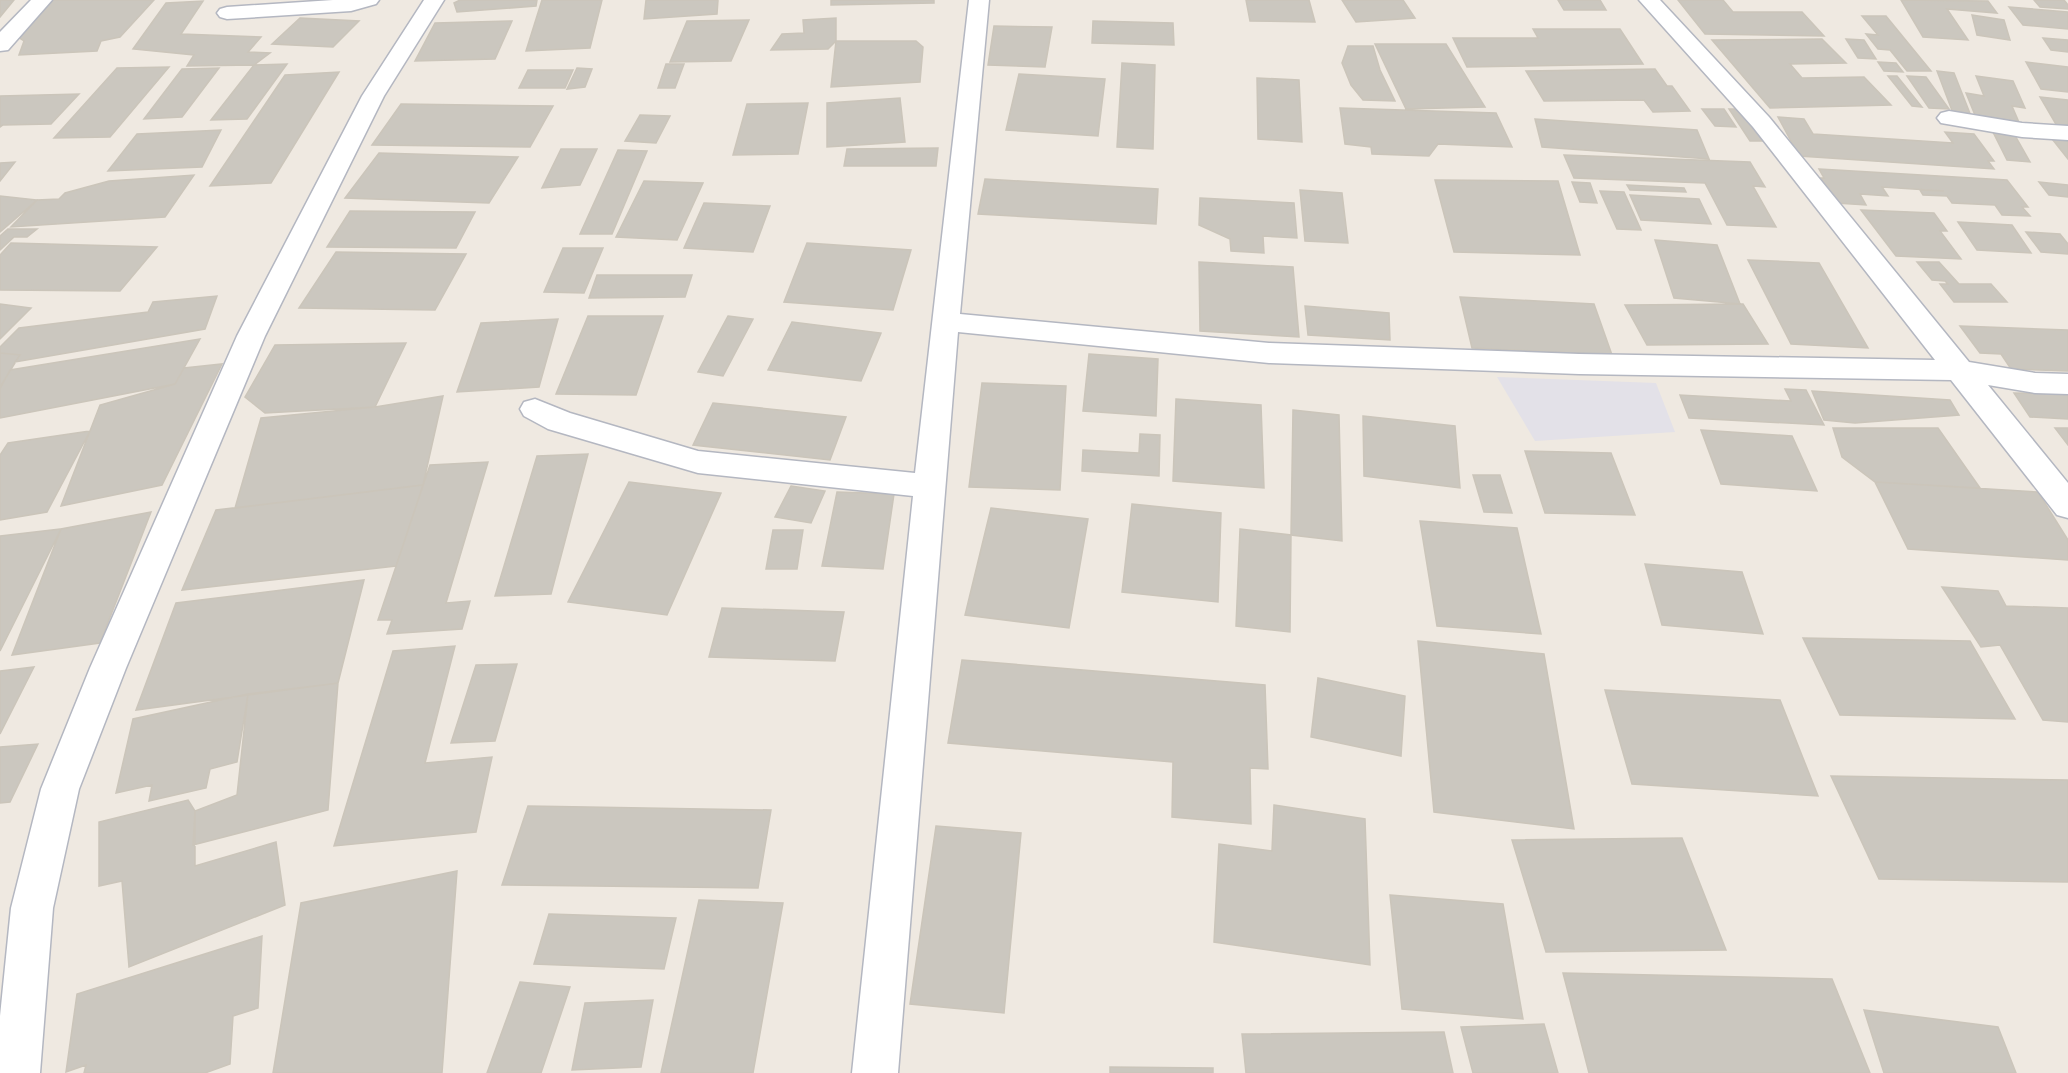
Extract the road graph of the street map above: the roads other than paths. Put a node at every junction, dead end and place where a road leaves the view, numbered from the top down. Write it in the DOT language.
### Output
graph roads {
  1 [pos="42,0"];
  2 [pos="369,0"];
  3 [pos="434,0"];
  4 [pos="979,0"];
  5 [pos="1649,0"];
  6 [pos="227,13"];
  7 [pos="0,45"];
  8 [pos="1949,118"];
  9 [pos="2068,133"];
  10 [pos="945,322"];
  11 [pos="1957,370"];
  12 [pos="2068,384"];
  13 [pos="535,409"];
  14 [pos="930,486"];
  15 [pos="2068,506"];
  16 [pos="17,1073"];
  17 [pos="875,1073"];
  1 -- 7 [label="street"];
  2 -- 6 [label="street"];
  3 -- 16 [label="street"];
  4 -- 10 [label="street"];
  5 -- 11 [label="street"];
  8 -- 9 [label="street"];
  10 -- 11 [label="street"];
  10 -- 14 [label="street"];
  11 -- 12 [label="street"];
  11 -- 15 [label="street"];
  13 -- 14 [label="street"];
  14 -- 17 [label="street"];
}
